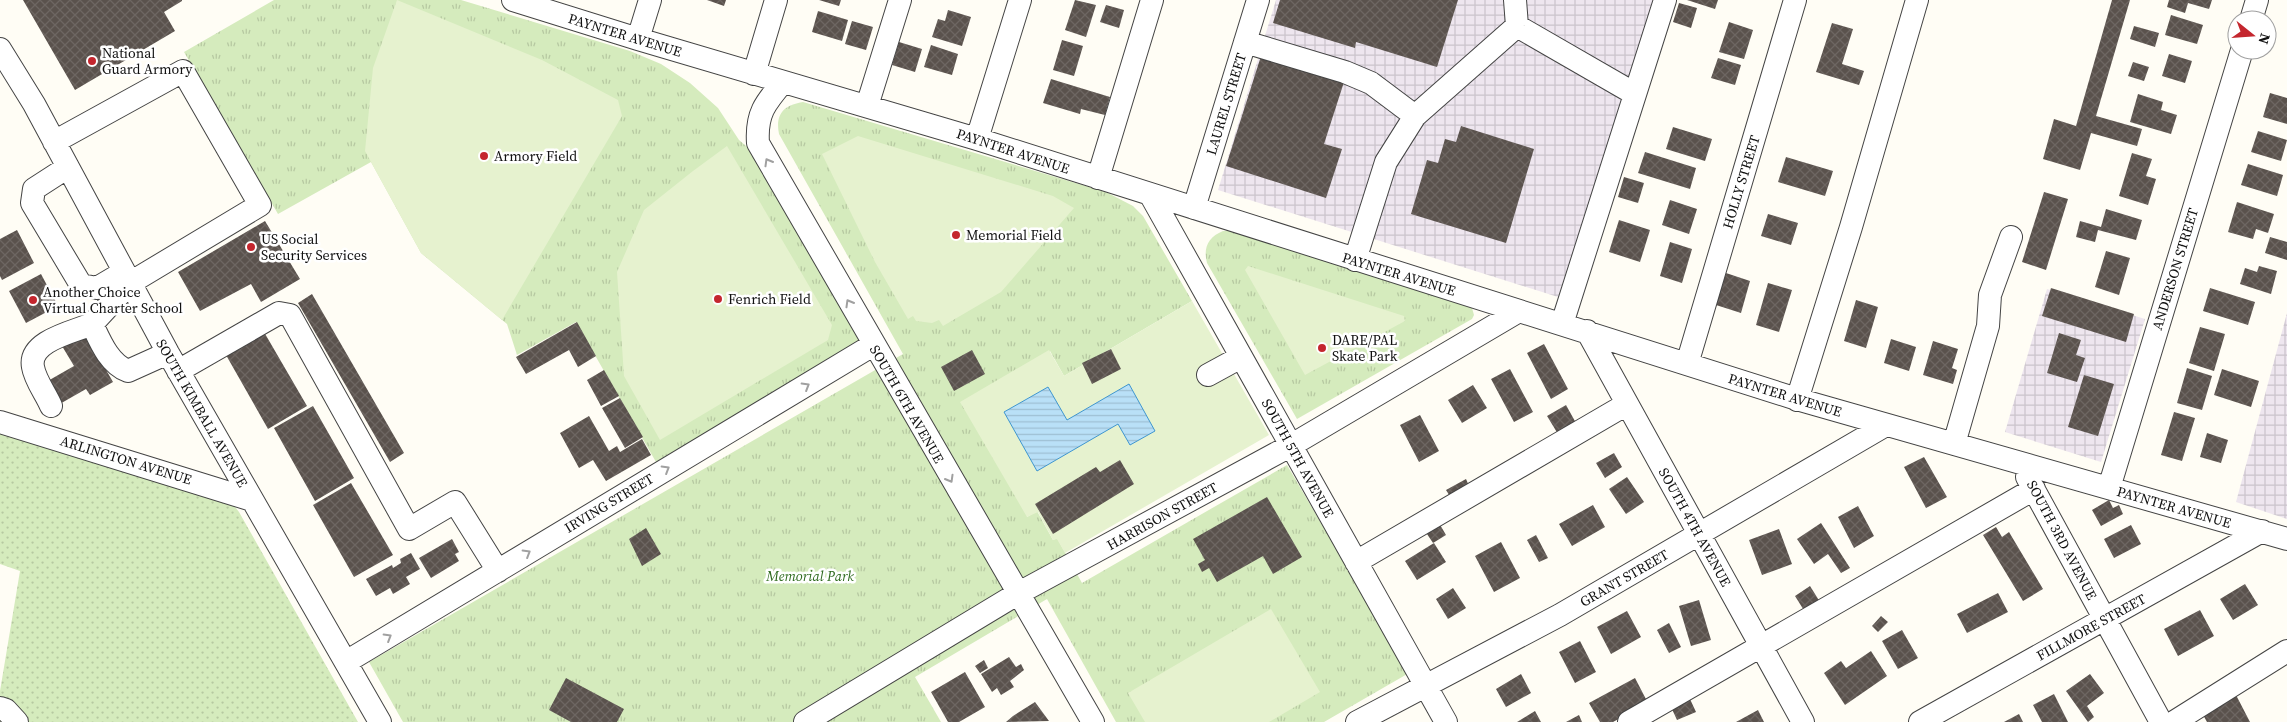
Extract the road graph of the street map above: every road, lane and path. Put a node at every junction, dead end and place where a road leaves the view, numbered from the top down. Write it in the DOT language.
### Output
graph roads {
  1 [pos="650,0"];
  2 [pos="776,0"];
  3 [pos="900,0"];
  4 [pos="1020,0"];
  5 [pos="1152,0"];
  6 [pos="1258,0"];
  7 [pos="1515,0"];
  8 [pos="1665,0"];
  9 [pos="1795,0"];
  10 [pos="1917,0"];
  11 [pos="520,1"];
  12 [pos="1517,26"];
  13 [pos="638,39"];
  14 [pos="1245,42"];
  15 [pos="0,48"];
  16 [pos="2239,60"];
  17 [pos="754,74"];
  18 [pos="783,82"];
  19 [pos="1635,94"];
  20 [pos="867,106"];
  21 [pos="1415,116"];
  22 [pos="977,139"];
  23 [pos="54,142"];
  24 [pos="68,167"];
  25 [pos="1098,178"];
  26 [pos="1150,194"];
  27 [pos="1194,208"];
  28 [pos="2011,237"];
  29 [pos="1354,260"];
  30 [pos="127,277"];
  31 [pos="1519,311"];
  32 [pos="92,324"];
  33 [pos="1562,324"];
  34 [pos="1588,331"];
  35 [pos="873,346"];
  36 [pos="1241,357"];
  37 [pos="173,362"];
  38 [pos="1688,364"];
  39 [pos="1208,375"];
  40 [pos="1797,400"];
  41 [pos="1627,404"];
  42 [pos="51,406"];
  43 [pos="0,422"];
  44 [pos="1886,425"];
  45 [pos="1954,444"];
  46 [pos="1290,446"];
  47 [pos="2020,463"];
  48 [pos="2109,488"];
  49 [pos="2034,489"];
  50 [pos="252,500"];
  51 [pos="2262,531"];
  52 [pos="1698,534"];
  53 [pos="2287,538"];
  54 [pos="1356,562"];
  55 [pos="498,571"];
  56 [pos="1017,594"];
  57 [pos="2105,619"];
  58 [pos="1762,648"];
  59 [pos="2287,651"];
  60 [pos="346,662"];
  61 [pos="1426,686"];
  62 [pos="0,708"];
  63 [pos="17,722"];
  64 [pos="380,722"];
  65 [pos="805,722"];
  66 [pos="1093,722"];
  67 [pos="1357,722"];
  68 [pos="1446,722"];
  69 [pos="1629,722"];
  70 [pos="1803,722"];
  71 [pos="1920,722"];
  72 [pos="2161,722"];
  73 [pos="2174,722"];
  1 -- 13 [label="street"];
  2 -- 17 [label="street"];
  3 -- 20 [label="street"];
  4 -- 22 [label="street"];
  5 -- 25 [label="street"];
  6 -- 14 [label="street, LAUREL STREET"];
  7 -- 12 [label="street"];
  8 -- 19 [label="street"];
  9 -- 38 [label="street, HOLLY STREET"];
  10 -- 40 [label="street"];
  11 -- 13 [label="street, PAYNTER AVENUE"];
  12 -- 19 [label="street"];
  12 -- 21 [label="street"];
  13 -- 17 [label="street, PAYNTER AVENUE"];
  14 -- 21 [label="street"];
  14 -- 27 [label="street, LAUREL STREET"];
  15 -- 23 [label="street, SOUTH KIMBALL AVENUE"];
  16 -- 48 [label="street, ANDERSON STREET"];
  17 -- 18 [label="street, PAYNTER AVENUE"];
  18 -- 20 [label="street, PAYNTER AVENUE"];
  35 -- 18 [label="street, SOUTH 6TH AVENUE, one-way"];
  19 -- 33 [label="street"];
  20 -- 22 [label="street, PAYNTER AVENUE"];
  21 -- 29 [label="street"];
  22 -- 25 [label="street, PAYNTER AVENUE"];
  23 -- 24 [label="street, SOUTH KIMBALL AVENUE"];
  23 -- 30 [label="street"];
  24 -- 30 [label="street, SOUTH KIMBALL AVENUE"];
  24 -- 30 [label="street"];
  25 -- 26 [label="street, PAYNTER AVENUE"];
  26 -- 27 [label="street, PAYNTER AVENUE"];
  26 -- 36 [label="street, SOUTH 5TH AVENUE"];
  27 -- 29 [label="street, PAYNTER AVENUE"];
  28 -- 45 [label="street"];
  29 -- 31 [label="street, PAYNTER AVENUE"];
  30 -- 32 [label="street"];
  30 -- 37 [label="street, SOUTH KIMBALL AVENUE"];
  31 -- 33 [label="street, PAYNTER AVENUE"];
  31 -- 46 [label="street, HARRISON STREET"];
  32 -- 37 [label="street"];
  32 -- 42 [label="street"];
  33 -- 34 [label="street, PAYNTER AVENUE"];
  34 -- 38 [label="street, PAYNTER AVENUE"];
  34 -- 41 [label="street, SOUTH 4TH AVENUE"];
  55 -- 35 [label="street, IRVING STREET, one-way"];
  35 -- 56 [label="street, SOUTH 6TH AVENUE, one-way"];
  36 -- 39 [label="street"];
  36 -- 46 [label="street, SOUTH 5TH AVENUE"];
  37 -- 50 [label="street, SOUTH KIMBALL AVENUE"];
  37 -- 55 [label="street"];
  38 -- 40 [label="street, PAYNTER AVENUE"];
  40 -- 44 [label="street, PAYNTER AVENUE"];
  41 -- 52 [label="street, SOUTH 4TH AVENUE"];
  41 -- 54 [label="street"];
  43 -- 50 [label="street, ARLINGTON AVENUE"];
  44 -- 45 [label="street, PAYNTER AVENUE"];
  44 -- 52 [label="street, GRANT STREET"];
  45 -- 47 [label="street, PAYNTER AVENUE"];
  46 -- 54 [label="street, SOUTH 5TH AVENUE"];
  46 -- 56 [label="street, HARRISON STREET"];
  47 -- 48 [label="street, PAYNTER AVENUE"];
  47 -- 49 [label="street, SOUTH 3RD AVENUE"];
  48 -- 51 [label="street, PAYNTER AVENUE"];
  49 -- 57 [label="street, SOUTH 3RD AVENUE"];
  49 -- 58 [label="street"];
  50 -- 60 [label="street, SOUTH KIMBALL AVENUE"];
  51 -- 53 [label="street, PAYNTER AVENUE"];
  51 -- 57 [label="street, FILLMORE STREET"];
  52 -- 58 [label="street, SOUTH 4TH AVENUE"];
  52 -- 61 [label="street, GRANT STREET"];
  54 -- 61 [label="street, SOUTH 5TH AVENUE"];
  60 -- 55 [label="street, IRVING STREET, one-way"];
  56 -- 65 [label="street, HARRISON STREET"];
  56 -- 66 [label="street, SOUTH 6TH AVENUE"];
  57 -- 71 [label="street, FILLMORE STREET"];
  57 -- 72 [label="street, SOUTH 3RD AVENUE"];
  58 -- 69 [label="street"];
  58 -- 70 [label="street, SOUTH 4TH AVENUE"];
  59 -- 73 [label="street"];
  60 -- 64 [label="street, SOUTH KIMBALL AVENUE"];
  61 -- 67 [label="street, GRANT STREET"];
  61 -- 68 [label="street, SOUTH 5TH AVENUE"];
  62 -- 63 [label="street"];
}
